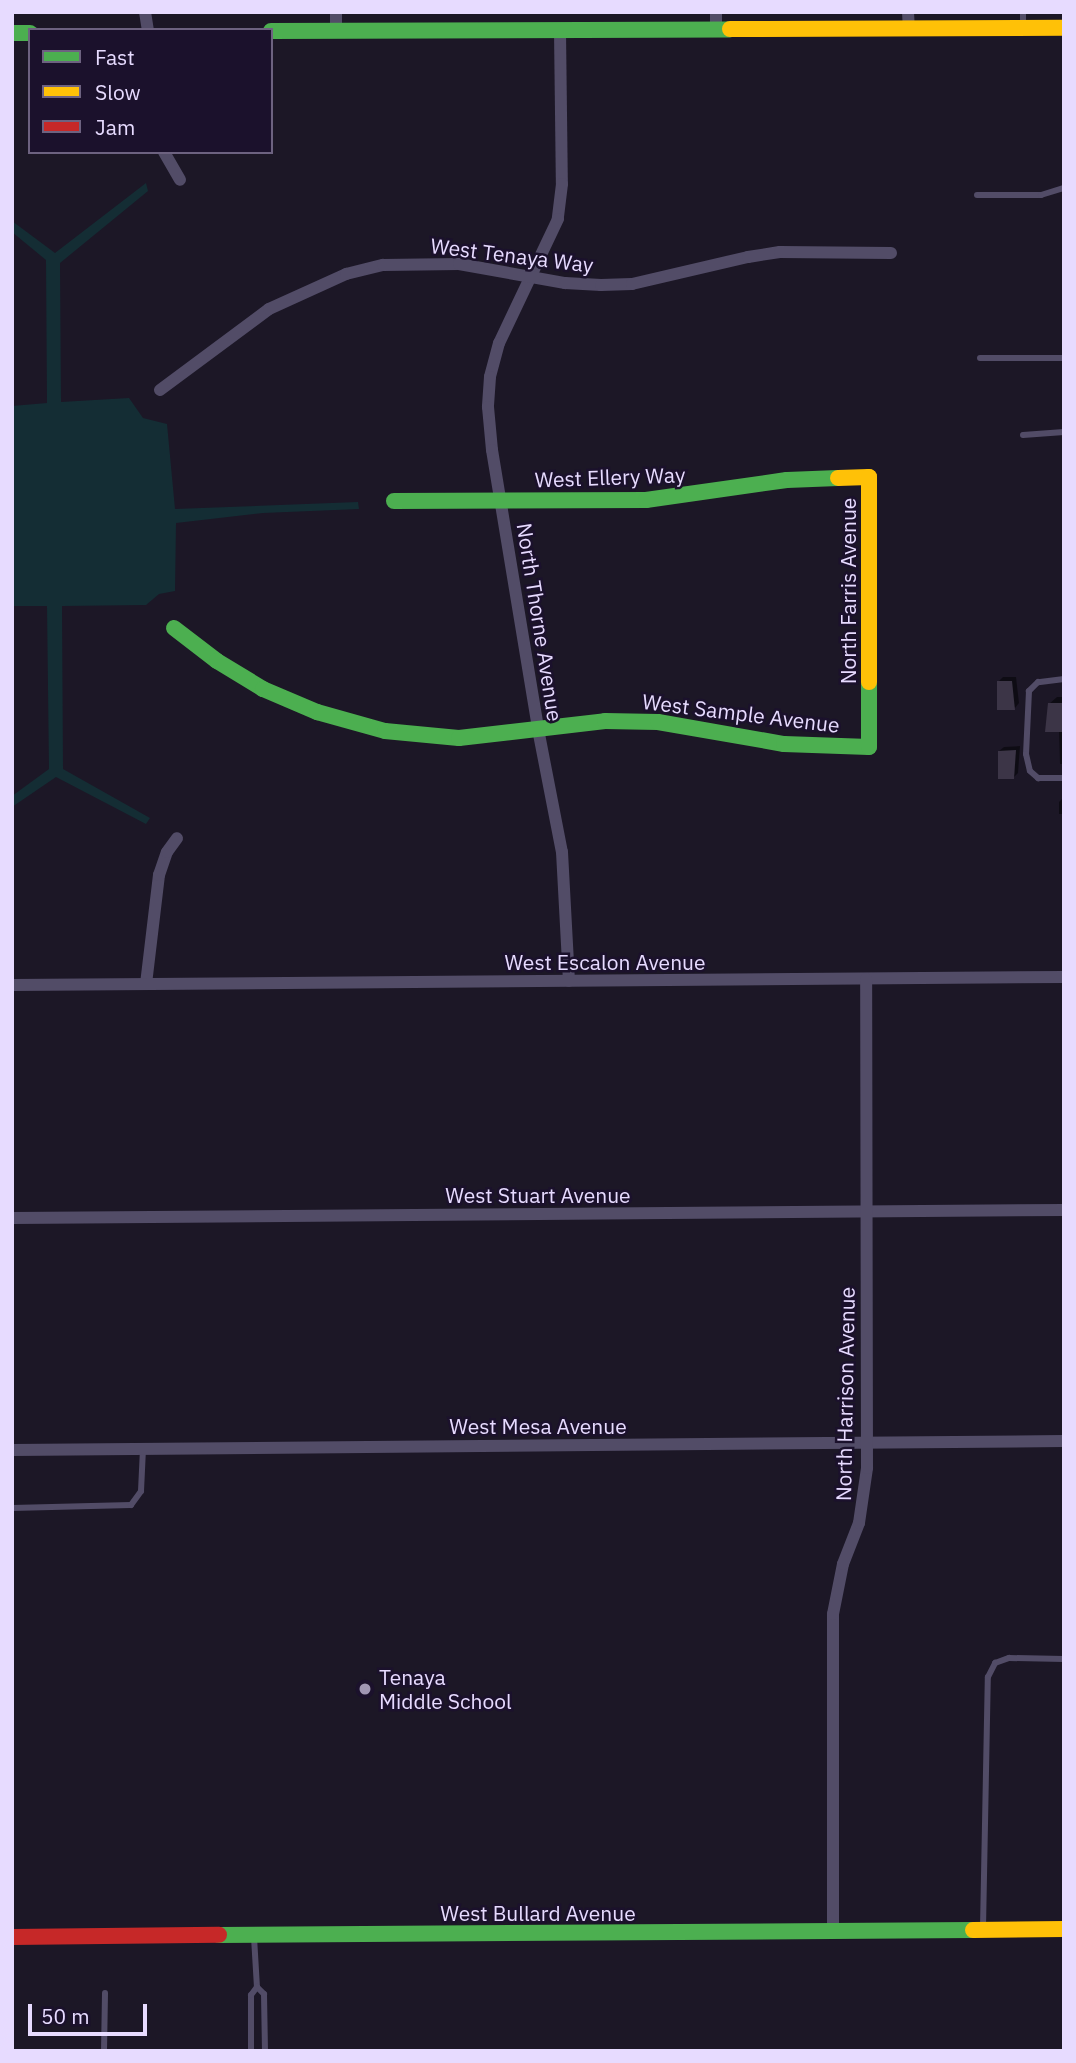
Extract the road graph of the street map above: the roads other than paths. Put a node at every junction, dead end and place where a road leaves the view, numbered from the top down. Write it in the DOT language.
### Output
graph roads {
  1 [pos="336,12"];
  2 [pos="716,12"];
  3 [pos="909,20"];
  4 [pos="1023,20"];
  5 [pos="1064,28"];
  6 [pos="716,30"];
  7 [pos="273,31"];
  8 [pos="336,31"];
  9 [pos="560,31"];
  10 [pos="165,154"];
  11 [pos="180,180"];
  12 [pos="1064,188"];
  13 [pos="977,195"];
  14 [pos="891,253"];
  15 [pos="529,276"];
  16 [pos="980,358"];
  17 [pos="1064,358"];
  18 [pos="160,390"];
  19 [pos="1064,432"];
  20 [pos="1023,435"];
  21 [pos="869,477"];
  22 [pos="394,501"];
  23 [pos="501,502"];
  24 [pos="174,628"];
  25 [pos="1064,679"];
  26 [pos="538,729"];
  27 [pos="869,747"];
  28 [pos="1064,778"];
  29 [pos="177,838"];
  30 [pos="1064,977"];
  31 [pos="866,979"];
  32 [pos="569,981"];
  33 [pos="146,984"];
  34 [pos="12,985"];
  35 [pos="1064,1210"];
  36 [pos="867,1212"];
  37 [pos="12,1218"];
  38 [pos="1064,1441"];
  39 [pos="867,1443"];
  40 [pos="143,1448"];
  41 [pos="12,1450"];
  42 [pos="12,1507"];
  43 [pos="1064,1659"];
  44 [pos="1064,1929"];
  45 [pos="983,1930"];
  46 [pos="833,1932"];
  47 [pos="254,1935"];
  48 [pos="12,1937"];
  49 [pos="257,1986"];
  50 [pos="105,1993"];
  51 [pos="104,2051"];
  52 [pos="251,2051"];
  53 [pos="265,2051"];
  1 -- 8 [label="street"];
  2 -- 6 [label="street"];
  3 -- 4 [label="street"];
  3 -- 6 [label="street"];
  4 -- 5 [label="street"];
  6 -- 9 [label="street"];
  7 -- 8 [label="street"];
  8 -- 9 [label="street"];
  9 -- 15 [label="street, North Thorne Avenue"];
  10 -- 11 [label="street"];
  12 -- 13 [label="lane"];
  14 -- 15 [label="street, West Tenaya Way"];
  15 -- 18 [label="street, West Tenaya Way"];
  15 -- 23 [label="street, North Thorne Avenue"];
  16 -- 17 [label="lane"];
  19 -- 20 [label="lane"];
  21 -- 23 [label="street, West Ellery Way"];
  21 -- 27 [label="street, North Farris Avenue"];
  22 -- 23 [label="street, West Ellery Way"];
  23 -- 26 [label="street, North Thorne Avenue"];
  24 -- 26 [label="street, West Sample Avenue"];
  25 -- 28 [label="lane"];
  26 -- 27 [label="street, West Sample Avenue"];
  26 -- 32 [label="street, North Thorne Avenue"];
  29 -- 33 [label="street"];
  30 -- 31 [label="street, West Escalon Avenue"];
  31 -- 32 [label="street, West Escalon Avenue"];
  31 -- 36 [label="street, North Harrison Avenue"];
  32 -- 33 [label="street, West Escalon Avenue"];
  33 -- 34 [label="street, West Escalon Avenue"];
  35 -- 36 [label="street, West Stuart Avenue"];
  36 -- 37 [label="street, West Stuart Avenue"];
  36 -- 39 [label="street, North Harrison Avenue"];
  38 -- 39 [label="street, West Mesa Avenue"];
  39 -- 40 [label="street, West Mesa Avenue"];
  39 -- 46 [label="street, North Harrison Avenue"];
  40 -- 41 [label="street, West Mesa Avenue"];
  40 -- 42 [label="lane"];
  43 -- 45 [label="lane"];
  44 -- 45 [label="street, West Bullard Avenue"];
  45 -- 46 [label="street, West Bullard Avenue"];
  46 -- 47 [label="street, West Bullard Avenue"];
  47 -- 48 [label="street, West Bullard Avenue"];
  47 -- 49 [label="lane"];
  49 -- 52 [label="lane"];
  49 -- 53 [label="lane"];
  50 -- 51 [label="lane"];
}
